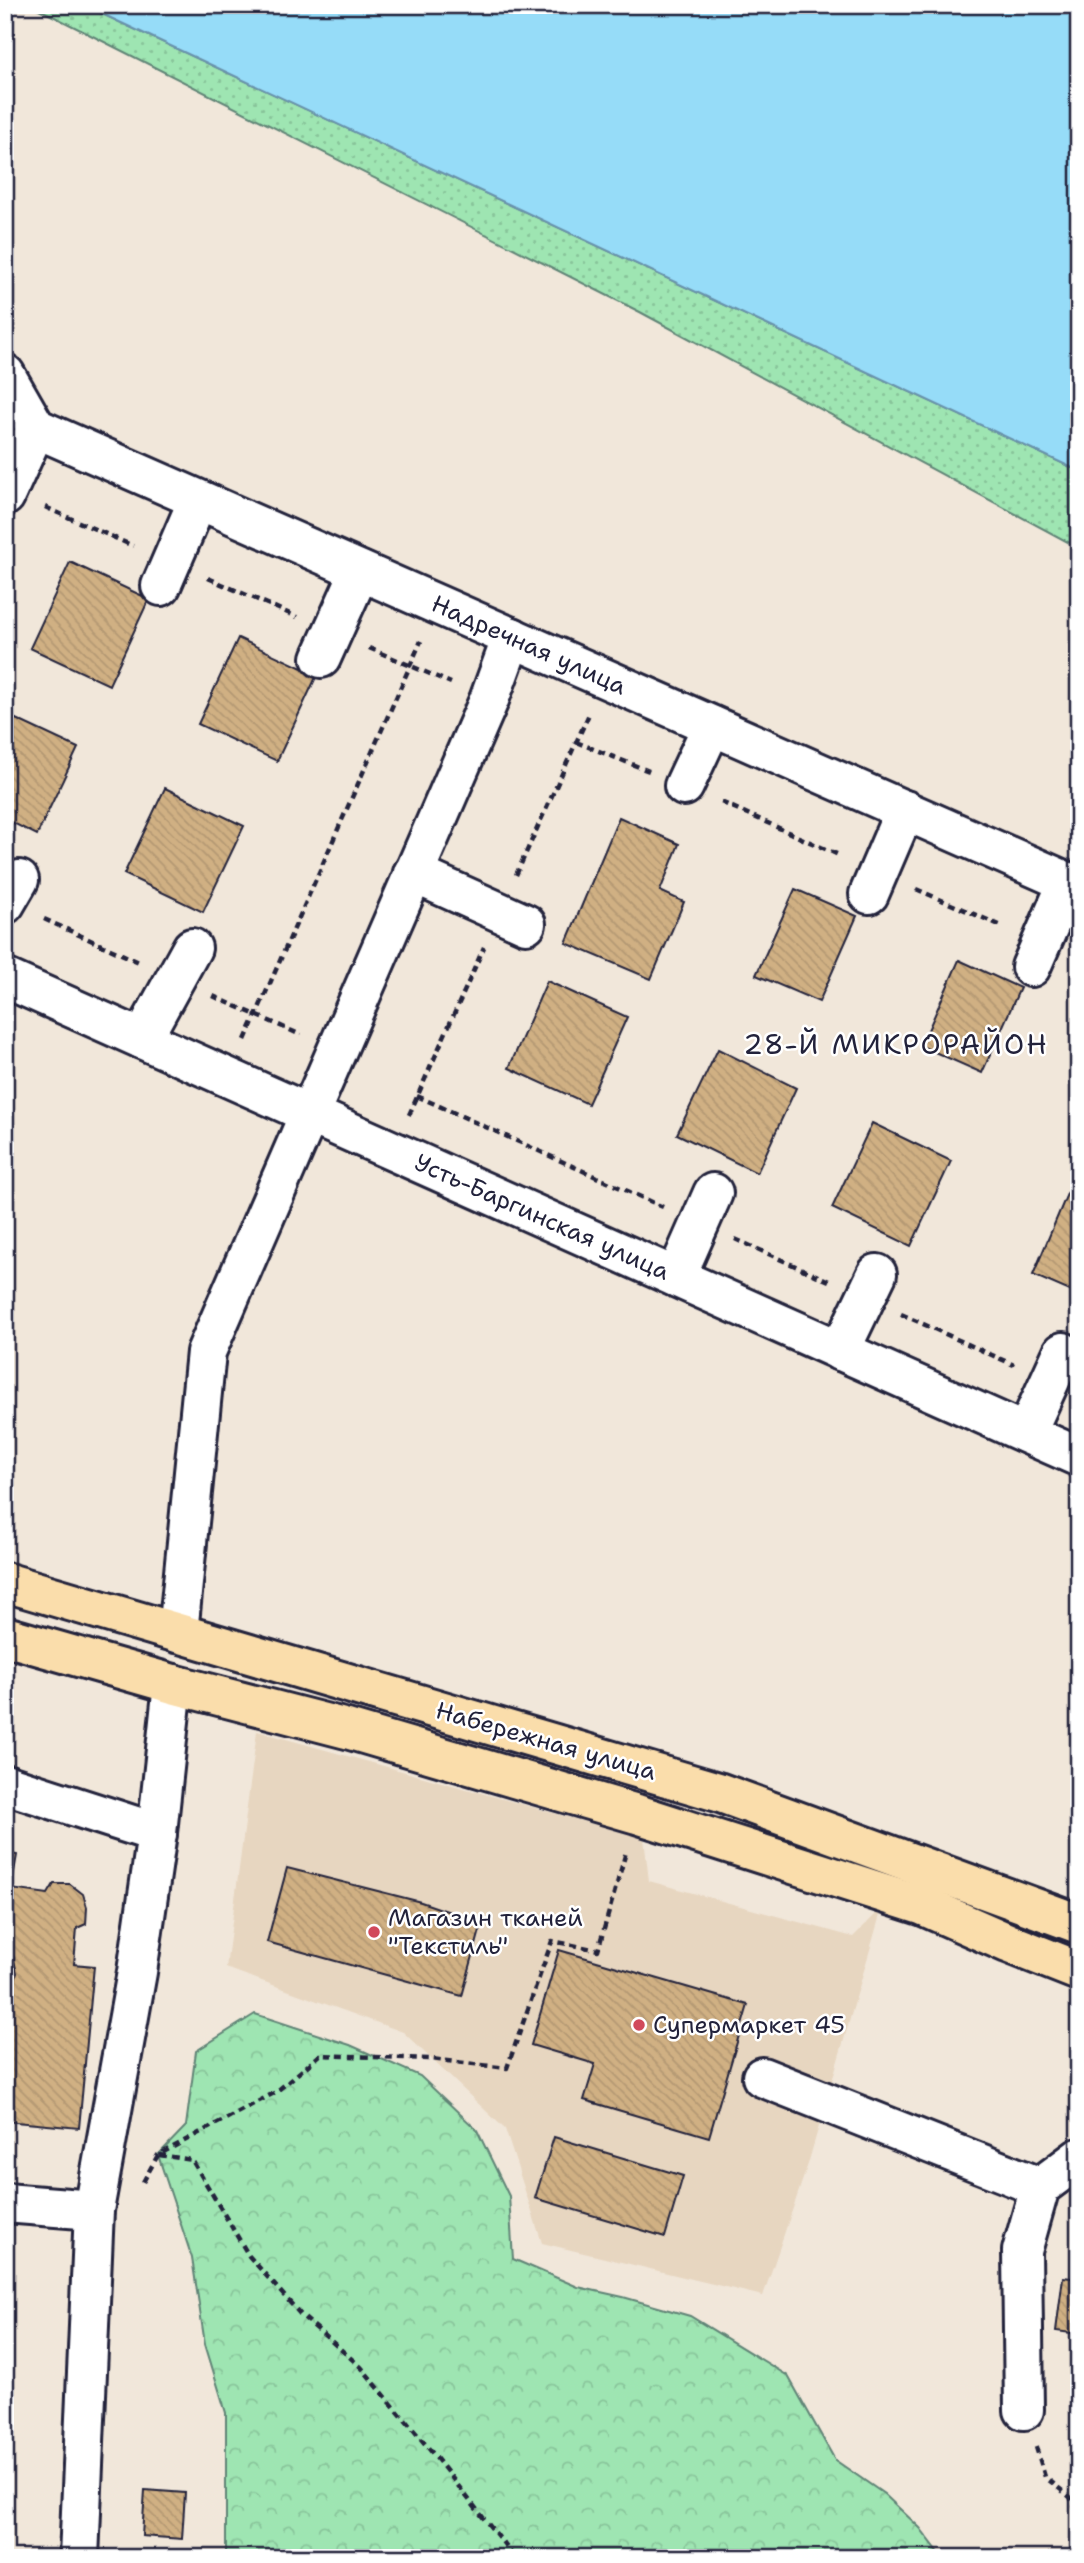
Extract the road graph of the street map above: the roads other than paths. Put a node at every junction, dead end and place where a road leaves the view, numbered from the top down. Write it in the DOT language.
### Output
graph roads {
  1 [pos="5,374"];
  2 [pos="36,428"];
  3 [pos="6,494"];
  4 [pos="198,500"];
  5 [pos="360,571"];
  6 [pos="166,574"];
  7 [pos="512,637"];
  8 [pos="327,645"];
  9 [pos="712,726"];
  10 [pos="684,786"];
  11 [pos="905,810"];
  12 [pos="413,873"];
  13 [pos="874,884"];
  14 [pos="1073,884"];
  15 [pos="526,924"];
  16 [pos="192,948"];
  17 [pos="1036,955"];
  18 [pos="5,978"];
  19 [pos="142,1039"];
  20 [pos="309,1114"];
  21 [pos="706,1208"];
  22 [pos="676,1277"];
  23 [pos="871,1286"];
  24 [pos="841,1351"];
  25 [pos="1056,1367"];
  26 [pos="1026,1433"];
  27 [pos="1079,1457"];
  28 [pos="5,1582"];
  29 [pos="178,1633"];
  30 [pos="5,1636"];
  31 [pos="173,1684"];
  32 [pos="5,1784"];
  33 [pos="157,1833"];
  34 [pos="1079,1924"];
  35 [pos="1079,1971"];
  36 [pos="762,2077"];
  37 [pos="1079,2158"];
  38 [pos="1040,2187"];
  39 [pos="5,2203"];
  40 [pos="94,2210"];
  41 [pos="1024,2410"];
  42 [pos="79,2558"];
  1 -- 2 [label="street"];
  2 -- 3 [label="street"];
  2 -- 4 [label="street, Надречная улица"];
  4 -- 5 [label="street, Надречная улица"];
  4 -- 6 [label="street"];
  5 -- 7 [label="street, Надречная улица"];
  5 -- 8 [label="street"];
  7 -- 9 [label="street, Надречная улица"];
  7 -- 12 [label="street"];
  9 -- 10 [label="street"];
  9 -- 11 [label="street, Надречная улица"];
  11 -- 13 [label="street"];
  11 -- 14 [label="street, Надречная улица"];
  12 -- 15 [label="street"];
  12 -- 20 [label="street"];
  14 -- 17 [label="street"];
  16 -- 19 [label="street"];
  18 -- 19 [label="street, Усть-Баргинская улица"];
  19 -- 20 [label="street, Усть-Баргинская улица"];
  20 -- 22 [label="street, Усть-Баргинская улица"];
  20 -- 29 [label="street"];
  21 -- 22 [label="street"];
  22 -- 24 [label="street, Усть-Баргинская улица"];
  23 -- 24 [label="street"];
  24 -- 26 [label="street, Усть-Баргинская улица"];
  25 -- 26 [label="street"];
  26 -- 27 [label="street, Усть-Баргинская улица"];
  28 -- 29 [label="main road, Набережная улица"];
  29 -- 31 [label="main road"];
  29 -- 34 [label="main road, Набережная улица"];
  30 -- 31 [label="main road, Набережная улица"];
  31 -- 33 [label="street"];
  31 -- 35 [label="main road, Набережная улица"];
  32 -- 33 [label="street"];
  33 -- 40 [label="street"];
  36 -- 38 [label="street"];
  37 -- 38 [label="street"];
  38 -- 41 [label="street"];
  39 -- 40 [label="street"];
  40 -- 42 [label="street"];
}
